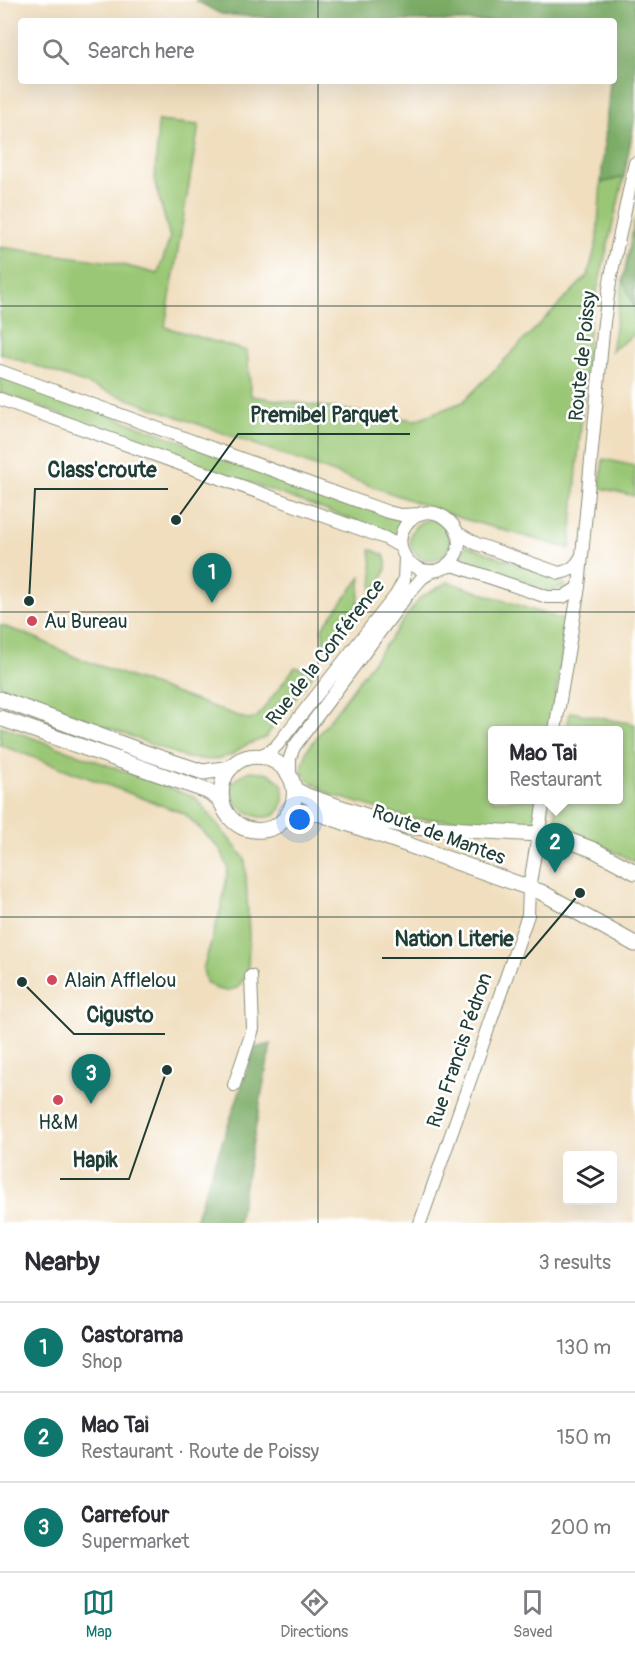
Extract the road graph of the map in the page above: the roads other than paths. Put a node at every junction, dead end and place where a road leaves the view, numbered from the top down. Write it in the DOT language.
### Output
graph roads {
  1 [pos="635,163"];
  2 [pos="0,371"];
  3 [pos="0,399"];
  4 [pos="420,514"];
  5 [pos="458,533"];
  6 [pos="403,552"];
  7 [pos="582,556"];
  8 [pos="446,566"];
  9 [pos="433,571"];
  10 [pos="579,587"];
  11 [pos="0,699"];
  12 [pos="0,718"];
  13 [pos="556,726"];
  14 [pos="255,757"];
  15 [pos="231,768"];
  16 [pos="292,782"];
  17 [pos="222,804"];
  18 [pos="543,804"];
  19 [pos="287,816"];
  20 [pos="539,834"];
  21 [pos="635,872"];
  22 [pos="529,889"];
  23 [pos="635,944"];
  24 [pos="251,976"];
  25 [pos="234,1084"];
  26 [pos="420,1223"];
  1 -- 7 [label="street, Route de Poissy"];
  2 -- 4 [label="street"];
  3 -- 6 [label="street"];
  4 -- 5 [label="street"];
  4 -- 6 [label="street"];
  5 -- 7 [label="street"];
  5 -- 8 [label="street"];
  6 -- 9 [label="street"];
  6 -- 14 [label="street, Rue de la Conférence"];
  7 -- 10 [label="street, Route de Poissy"];
  8 -- 9 [label="street"];
  8 -- 10 [label="street"];
  9 -- 16 [label="street, Rue de la Conférence"];
  10 -- 13 [label="street, Route de Poissy"];
  11 -- 15 [label="main road"];
  12 -- 17 [label="main road"];
  14 -- 15 [label="main road"];
  14 -- 16 [label="main road"];
  15 -- 17 [label="main road"];
  16 -- 19 [label="main road"];
  16 -- 20 [label="main road"];
  17 -- 19 [label="main road"];
  18 -- 20 [label="street"];
  19 -- 22 [label="main road, Route de Mantes"];
  20 -- 21 [label="main road"];
  20 -- 22 [label="street"];
  22 -- 23 [label="main road, Route de Mantes"];
  22 -- 26 [label="street, Rue Francis Pédron"];
  24 -- 25 [label="street"];
}
